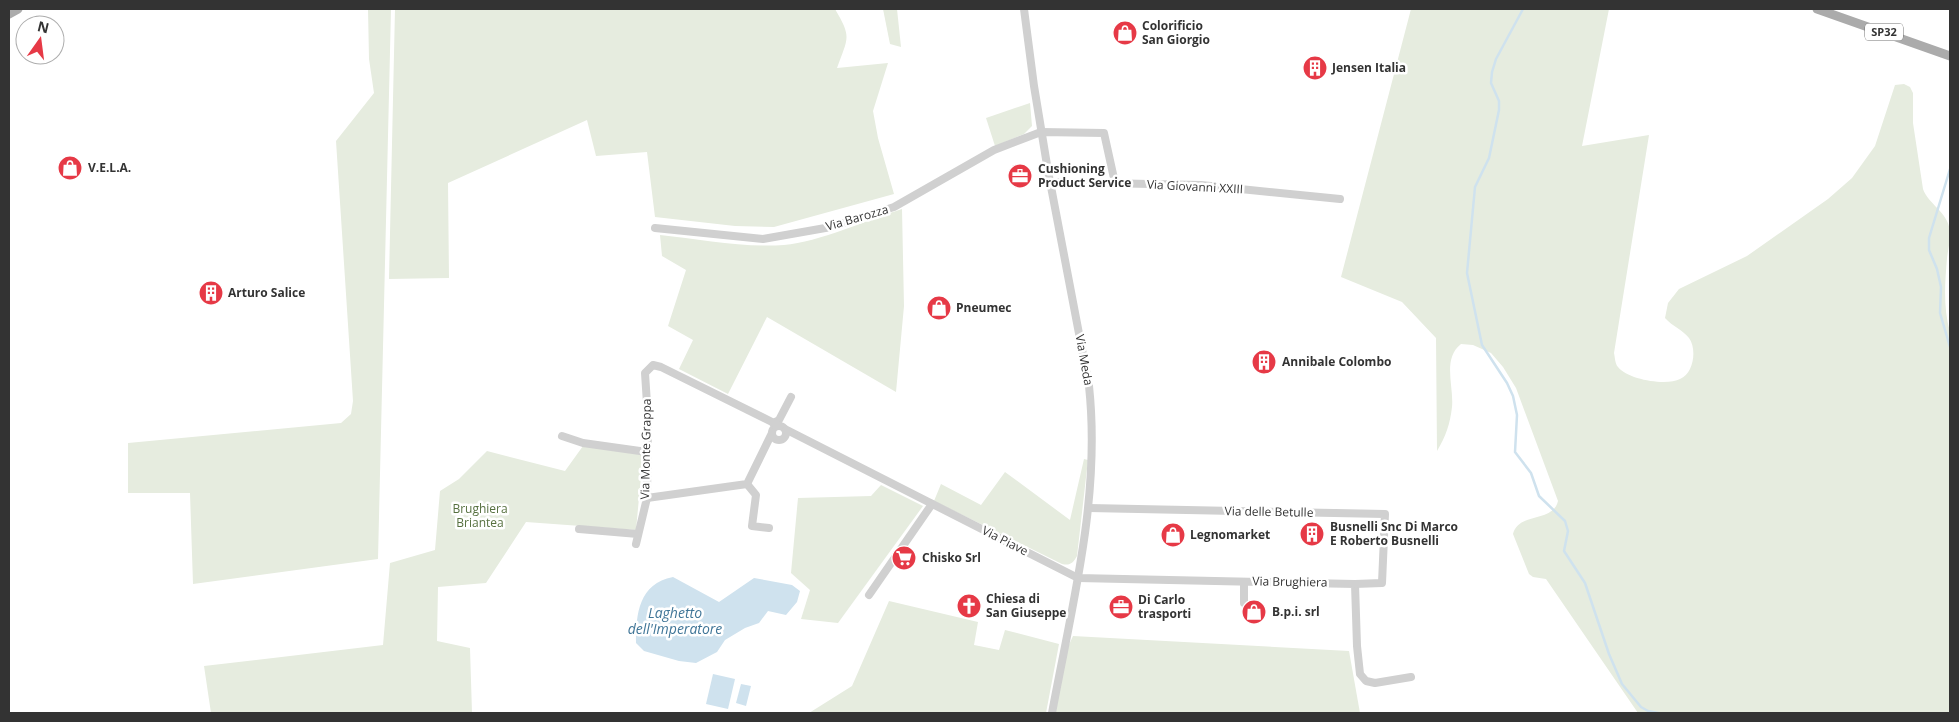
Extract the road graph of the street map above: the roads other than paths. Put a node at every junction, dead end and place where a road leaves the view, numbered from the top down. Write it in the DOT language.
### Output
graph roads {
  1 [pos="18,9"];
  2 [pos="1024,9"];
  3 [pos="1817,9"];
  4 [pos="9,14"];
  5 [pos="1950,56"];
  6 [pos="1041,132"];
  7 [pos="1050,182"];
  8 [pos="1114,183"];
  9 [pos="1340,199"];
  10 [pos="655,228"];
  11 [pos="791,397"];
  12 [pos="776,433"];
  13 [pos="562,436"];
  14 [pos="647,452"];
  15 [pos="747,484"];
  16 [pos="647,498"];
  17 [pos="932,504"];
  18 [pos="1089,508"];
  19 [pos="769,528"];
  20 [pos="580,529"];
  21 [pos="638,534"];
  22 [pos="636,544"];
  23 [pos="1078,578"];
  24 [pos="1244,582"];
  25 [pos="1355,584"];
  26 [pos="869,595"];
  27 [pos="1244,603"];
  28 [pos="1411,677"];
  29 [pos="1052,713"];
  1 -- 4 [label="main road"];
  2 -- 6 [label="street, Via Meda"];
  3 -- 5 [label="main road, SP32"];
  6 -- 7 [label="street, Via Meda"];
  6 -- 8 [label="street"];
  6 -- 10 [label="street, Via Barozza"];
  7 -- 8 [label="street, Via Giovanni XXIII"];
  7 -- 18 [label="street, Via Meda"];
  8 -- 9 [label="street, Via Giovanni XXIII"];
  11 -- 12 [label="street"];
  12 -- 14 [label="street, Via Monte Grappa"];
  12 -- 15 [label="street"];
  12 -- 17 [label="street, Via Piave"];
  13 -- 14 [label="street"];
  14 -- 16 [label="street, Via Monte Grappa"];
  15 -- 16 [label="street"];
  15 -- 19 [label="street"];
  16 -- 21 [label="street, Via Monte Grappa"];
  17 -- 23 [label="street, Via Piave"];
  17 -- 26 [label="street"];
  18 -- 23 [label="street, Via Meda"];
  18 -- 25 [label="street, Via delle Betulle"];
  20 -- 21 [label="street"];
  21 -- 22 [label="street, Via Monte Grappa"];
  23 -- 24 [label="street, Via Brughiera"];
  23 -- 29 [label="street, Via Meda"];
  24 -- 25 [label="street, Via Brughiera"];
  24 -- 27 [label="street"];
  25 -- 28 [label="street"];
}
